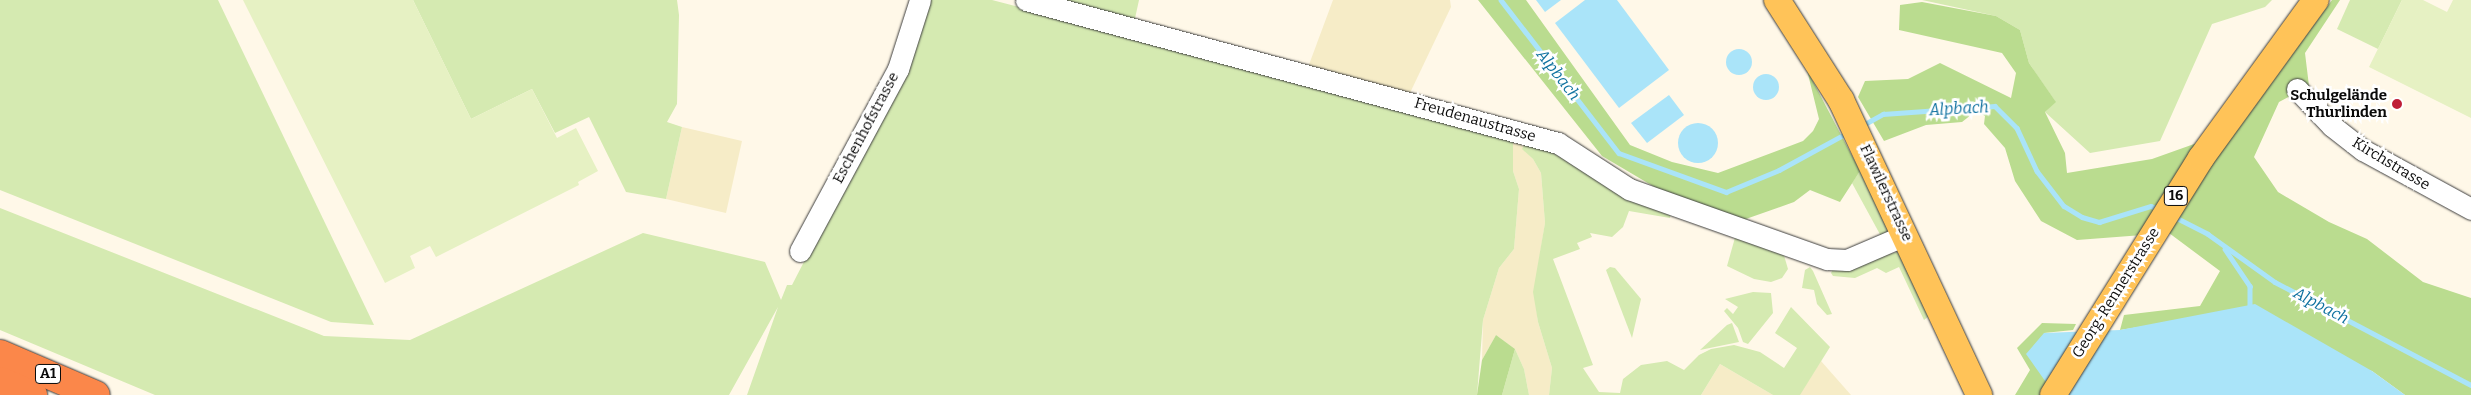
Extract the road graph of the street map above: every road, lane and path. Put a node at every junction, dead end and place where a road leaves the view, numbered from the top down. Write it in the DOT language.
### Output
graph roads {
  1 [pos="920,0"];
  2 [pos="1026,0"];
  3 [pos="1777,0"];
  4 [pos="2316,0"];
  5 [pos="2297,89"];
  6 [pos="2471,210"];
  7 [pos="1905,235"];
  8 [pos="800,251"];
  9 [pos="0,354"];
  10 [pos="0,381"];
  11 [pos="33,395"];
  12 [pos="96,395"];
  13 [pos="1979,395"];
  14 [pos="2053,395"];
  1 -- 8 [label="street, Eschenhofstrasse"];
  2 -- 7 [label="street, Freudenaustrasse"];
  3 -- 7 [label="main road, Flawilerstrasse"];
  4 -- 14 [label="main road, Georg-Rennerstrasse / 16"];
  5 -- 6 [label="street, Kirchstrasse"];
  7 -- 13 [label="main road, Flawilerstrasse"];
  9 -- 12 [label="highway, A1"];
  10 -- 11 [label="highway, A1"];
}
